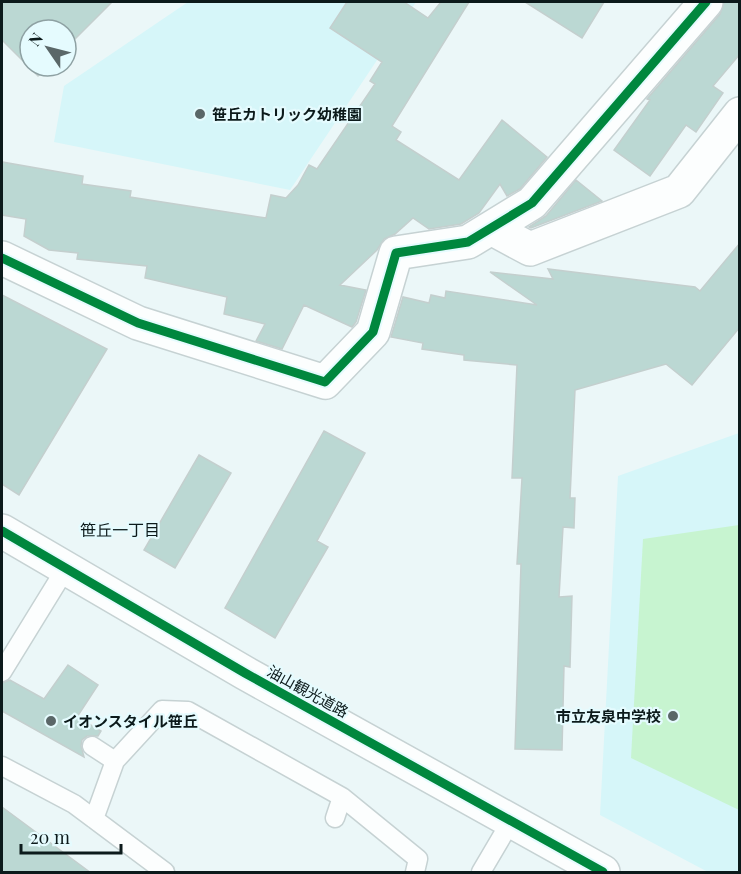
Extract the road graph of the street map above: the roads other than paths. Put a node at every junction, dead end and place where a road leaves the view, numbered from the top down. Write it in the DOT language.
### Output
graph roads {
  1 [pos="706,2"];
  2 [pos="740,114"];
  3 [pos="491,228"];
  4 [pos="2,258"];
  5 [pos="2,531"];
  6 [pos="66,568"];
  7 [pos="2,672"];
  8 [pos="92,746"];
  9 [pos="115,761"];
  10 [pos="2,766"];
  11 [pos="342,797"];
  12 [pos="335,818"];
  13 [pos="94,819"];
  14 [pos="511,821"];
  15 [pos="165,873"];
  16 [pos="415,873"];
  17 [pos="481,873"];
  18 [pos="603,873"];
  1 -- 3 [label="street"];
  2 -- 3 [label="street"];
  3 -- 4 [label="street"];
  5 -- 6 [label="street, 油山観光道路"];
  6 -- 7 [label="lane"];
  6 -- 14 [label="street, 油山観光道路"];
  8 -- 9 [label="lane"];
  9 -- 11 [label="lane"];
  9 -- 13 [label="lane"];
  10 -- 13 [label="lane"];
  11 -- 12 [label="lane"];
  11 -- 16 [label="lane"];
  13 -- 15 [label="lane"];
  14 -- 17 [label="lane"];
  14 -- 18 [label="street, 油山観光道路"];
}
